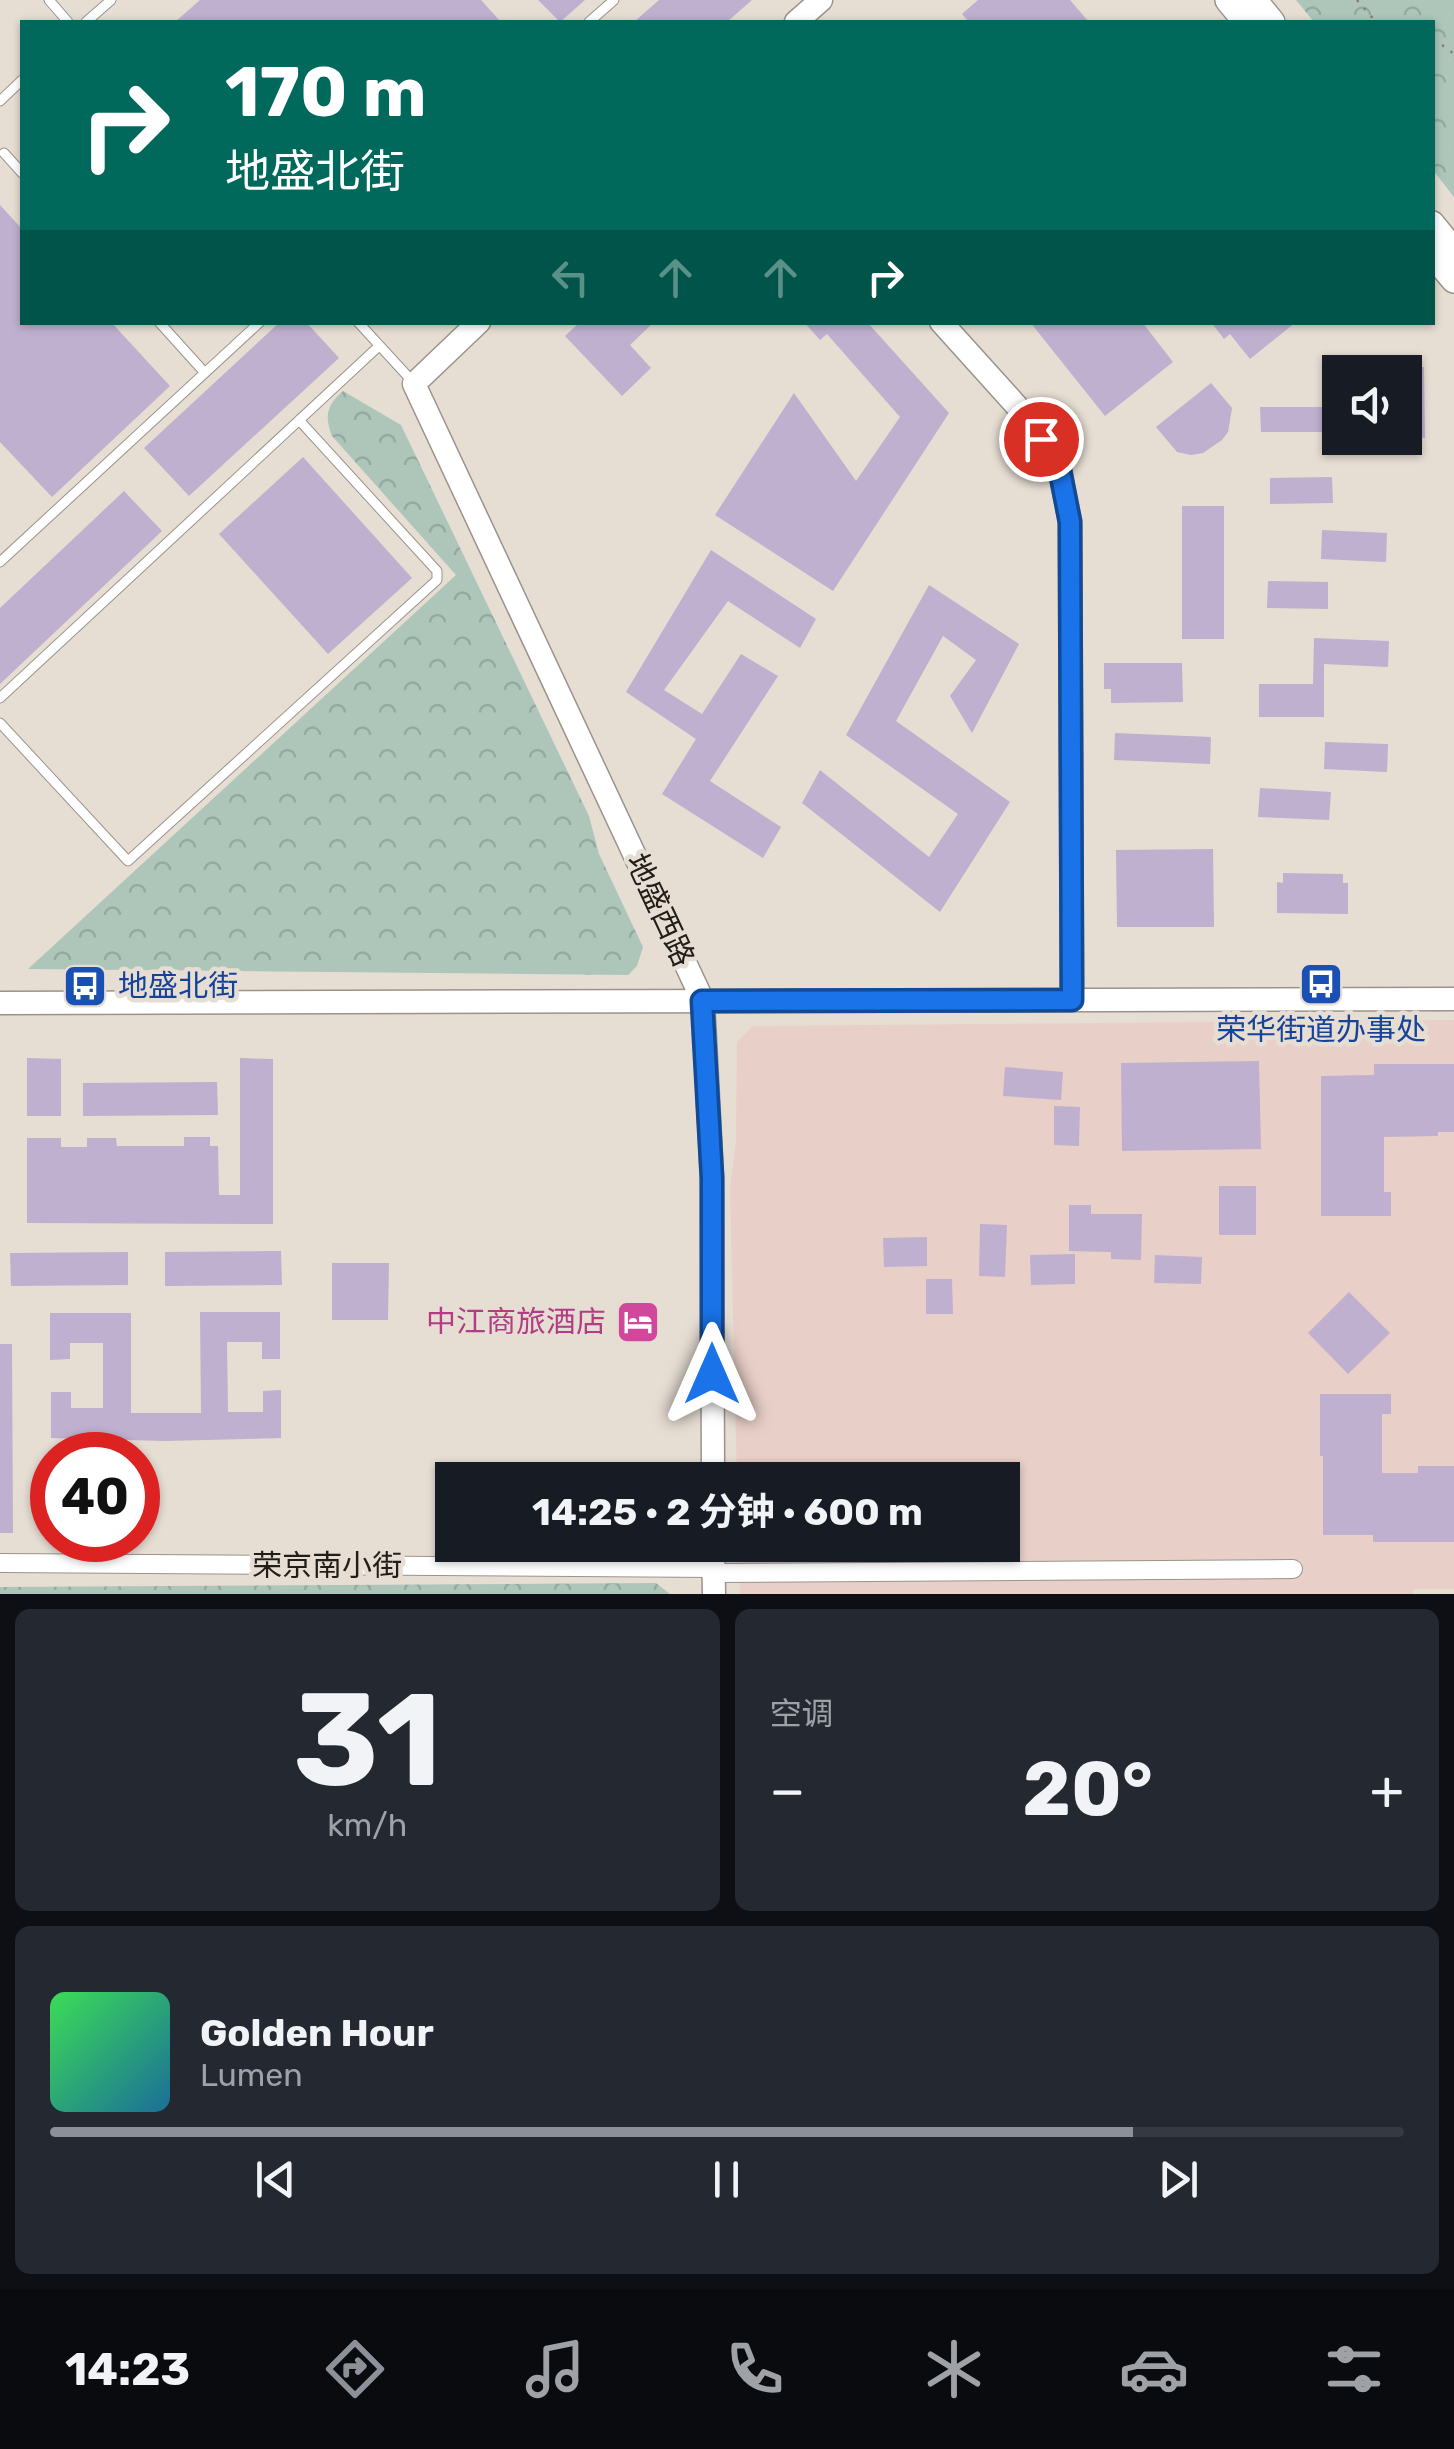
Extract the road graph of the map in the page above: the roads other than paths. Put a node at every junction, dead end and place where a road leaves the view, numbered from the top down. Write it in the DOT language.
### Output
graph roads {
  1 [pos="49,0"];
  2 [pos="110,0"];
  3 [pos="614,0"];
  4 [pos="821,0"];
  5 [pos="1228,0"];
  6 [pos="1254,0"];
  7 [pos="66,20"];
  8 [pos="88,20"];
  9 [pos="591,20"];
  10 [pos="798,20"];
  11 [pos="1244,20"];
  12 [pos="1270,20"];
  13 [pos="20,82"];
  14 [pos="0,101"];
  15 [pos="1,152"];
  16 [pos="20,171"];
  17 [pos="1435,228"];
  18 [pos="1454,251"];
  19 [pos="1435,258"];
  20 [pos="1454,280"];
  21 [pos="162,325"];
  22 [pos="257,325"];
  23 [pos="361,325"];
  24 [pos="476,325"];
  25 [pos="944,325"];
  26 [pos="379,346"];
  27 [pos="206,373"];
  28 [pos="414,384"];
  29 [pos="299,420"];
  30 [pos="0,562"];
  31 [pos="0,698"];
  32 [pos="0,723"];
  33 [pos="1454,999"];
  34 [pos="1072,1000"];
  35 [pos="702,1001"];
  36 [pos="0,1002"];
  37 [pos="713,1462"];
  38 [pos="0,1563"];
  39 [pos="1293,1569"];
  40 [pos="714,1570"];
  1 -- 7 [label="lane"];
  2 -- 8 [label="lane"];
  3 -- 9 [label="lane"];
  4 -- 10 [label="street"];
  5 -- 11 [label="main road"];
  6 -- 12 [label="main road"];
  13 -- 14 [label="lane"];
  15 -- 16 [label="lane"];
  17 -- 18 [label="main road"];
  19 -- 20 [label="main road"];
  21 -- 27 [label="lane"];
  22 -- 27 [label="lane"];
  23 -- 26 [label="lane"];
  24 -- 28 [label="street"];
  25 -- 34 [label="street"];
  26 -- 28 [label="lane"];
  26 -- 29 [label="lane"];
  27 -- 30 [label="lane"];
  28 -- 35 [label="street, 地盛西路"];
  29 -- 31 [label="lane"];
  29 -- 32 [label="lane"];
  33 -- 34 [label="street"];
  34 -- 35 [label="street"];
  35 -- 36 [label="street"];
  35 -- 37 [label="street, 地盛西路"];
  38 -- 40 [label="street, 荣京南小街"];
  39 -- 40 [label="street, 荣京南小街"];
}
